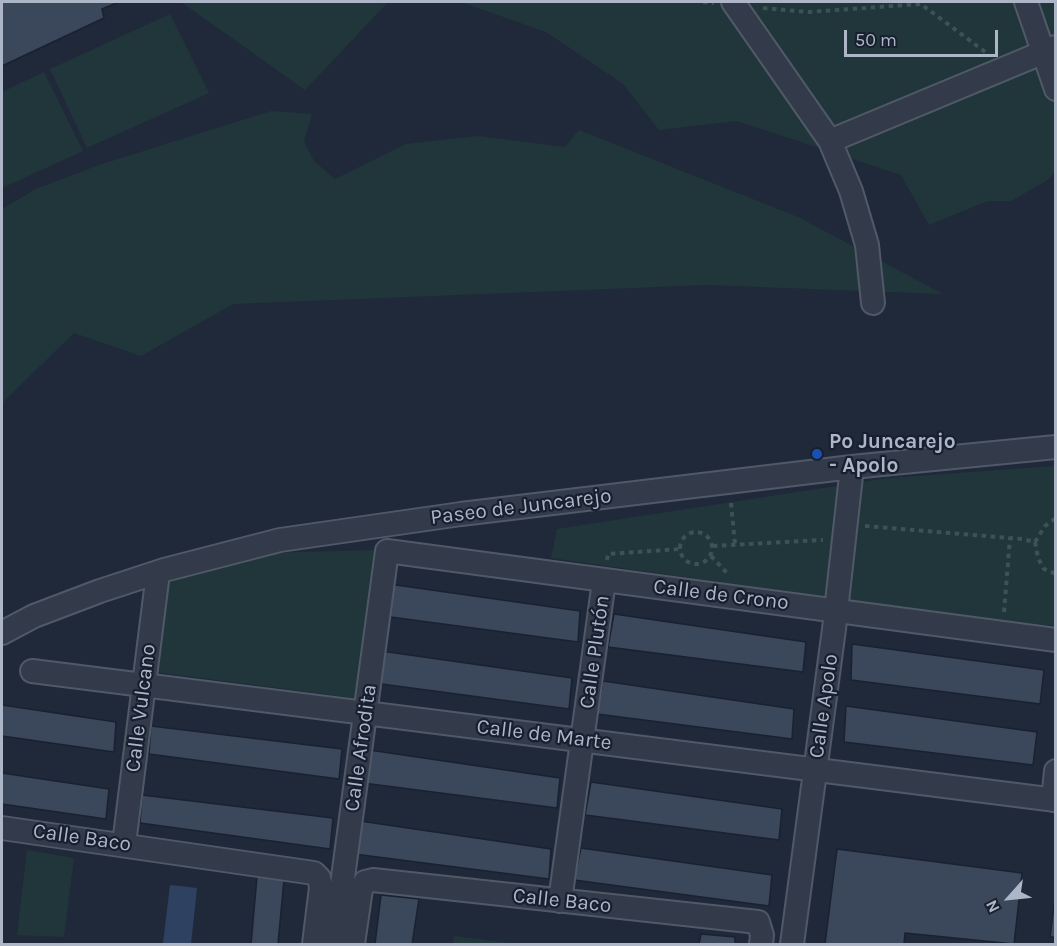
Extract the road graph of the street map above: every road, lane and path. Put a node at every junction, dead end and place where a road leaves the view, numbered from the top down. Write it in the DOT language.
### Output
graph roads {
  1 [pos="702,2"];
  2 [pos="1026,2"];
  3 [pos="730,3"];
  4 [pos="761,7"];
  5 [pos="1049,50"];
  6 [pos="996,60"];
  7 [pos="1056,89"];
  8 [pos="831,141"];
  9 [pos="873,303"];
  10 [pos="1056,447"];
  11 [pos="852,467"];
  12 [pos="729,483"];
  13 [pos="1056,518"];
  14 [pos="846,525"];
  15 [pos="1010,538"];
  16 [pos="1035,542"];
  17 [pos="735,544"];
  18 [pos="713,546"];
  19 [pos="680,549"];
  20 [pos="387,551"];
  21 [pos="158,573"];
  22 [pos="1056,574"];
  23 [pos="604,581"];
  24 [pos="837,610"];
  25 [pos="2,633"];
  26 [pos="1003,633"];
  27 [pos="1056,640"];
  28 [pos="32,671"];
  29 [pos="144,686"];
  30 [pos="365,713"];
  31 [pos="582,740"];
  32 [pos="815,770"];
  33 [pos="1056,771"];
  34 [pos="1054,800"];
  35 [pos="2,828"];
  36 [pos="124,844"];
  37 [pos="560,901"];
  38 [pos="314,945"];
  39 [pos="334,945"];
  40 [pos="353,945"];
  41 [pos="760,945"];
  42 [pos="792,945"];
  1 -- 3 [label="path"];
  2 -- 5 [label="street"];
  3 -- 8 [label="street"];
  4 -- 6 [label="path"];
  5 -- 7 [label="street"];
  5 -- 8 [label="street"];
  8 -- 9 [label="street"];
  10 -- 11 [label="street, Paseo de Juncarejo"];
  11 -- 12 [label="street, Paseo de Juncarejo"];
  11 -- 14 [label="street, Calle Apolo"];
  12 -- 17 [label="path"];
  12 -- 21 [label="street, Paseo de Juncarejo"];
  13 -- 16 [label="path"];
  14 -- 15 [label="path"];
  14 -- 17 [label="path"];
  14 -- 24 [label="street, Calle Apolo"];
  15 -- 16 [label="path"];
  15 -- 26 [label="path"];
  16 -- 22 [label="path"];
  17 -- 18 [label="path"];
  18 -- 19 [label="path"];
  18 -- 19 [label="path"];
  19 -- 23 [label="path"];
  20 -- 23 [label="street, Calle de Crono"];
  20 -- 30 [label="street, Calle Afrodita"];
  21 -- 25 [label="street, Paseo de Juncarejo"];
  21 -- 29 [label="street, Calle Vulcano"];
  23 -- 24 [label="street, Calle de Crono"];
  23 -- 31 [label="street, Calle Plutón"];
  24 -- 26 [label="street, Calle de Crono"];
  24 -- 32 [label="street, Calle Apolo"];
  26 -- 27 [label="street, Calle de Crono"];
  28 -- 29 [label="street, Calle de Marte"];
  29 -- 30 [label="street, Calle de Marte"];
  29 -- 36 [label="street, Calle Vulcano"];
  30 -- 31 [label="street, Calle de Marte"];
  30 -- 39 [label="street, Calle Afrodita"];
  31 -- 32 [label="street, Calle de Marte"];
  31 -- 37 [label="street, Calle Plutón"];
  32 -- 34 [label="street, Calle de Marte"];
  32 -- 42 [label="street, Calle Apolo"];
  33 -- 34 [label="street"];
  35 -- 36 [label="street, Calle Baco"];
  36 -- 38 [label="street, Calle Baco"];
  37 -- 40 [label="street, Calle Baco"];
  37 -- 41 [label="street, Calle Baco"];
}
